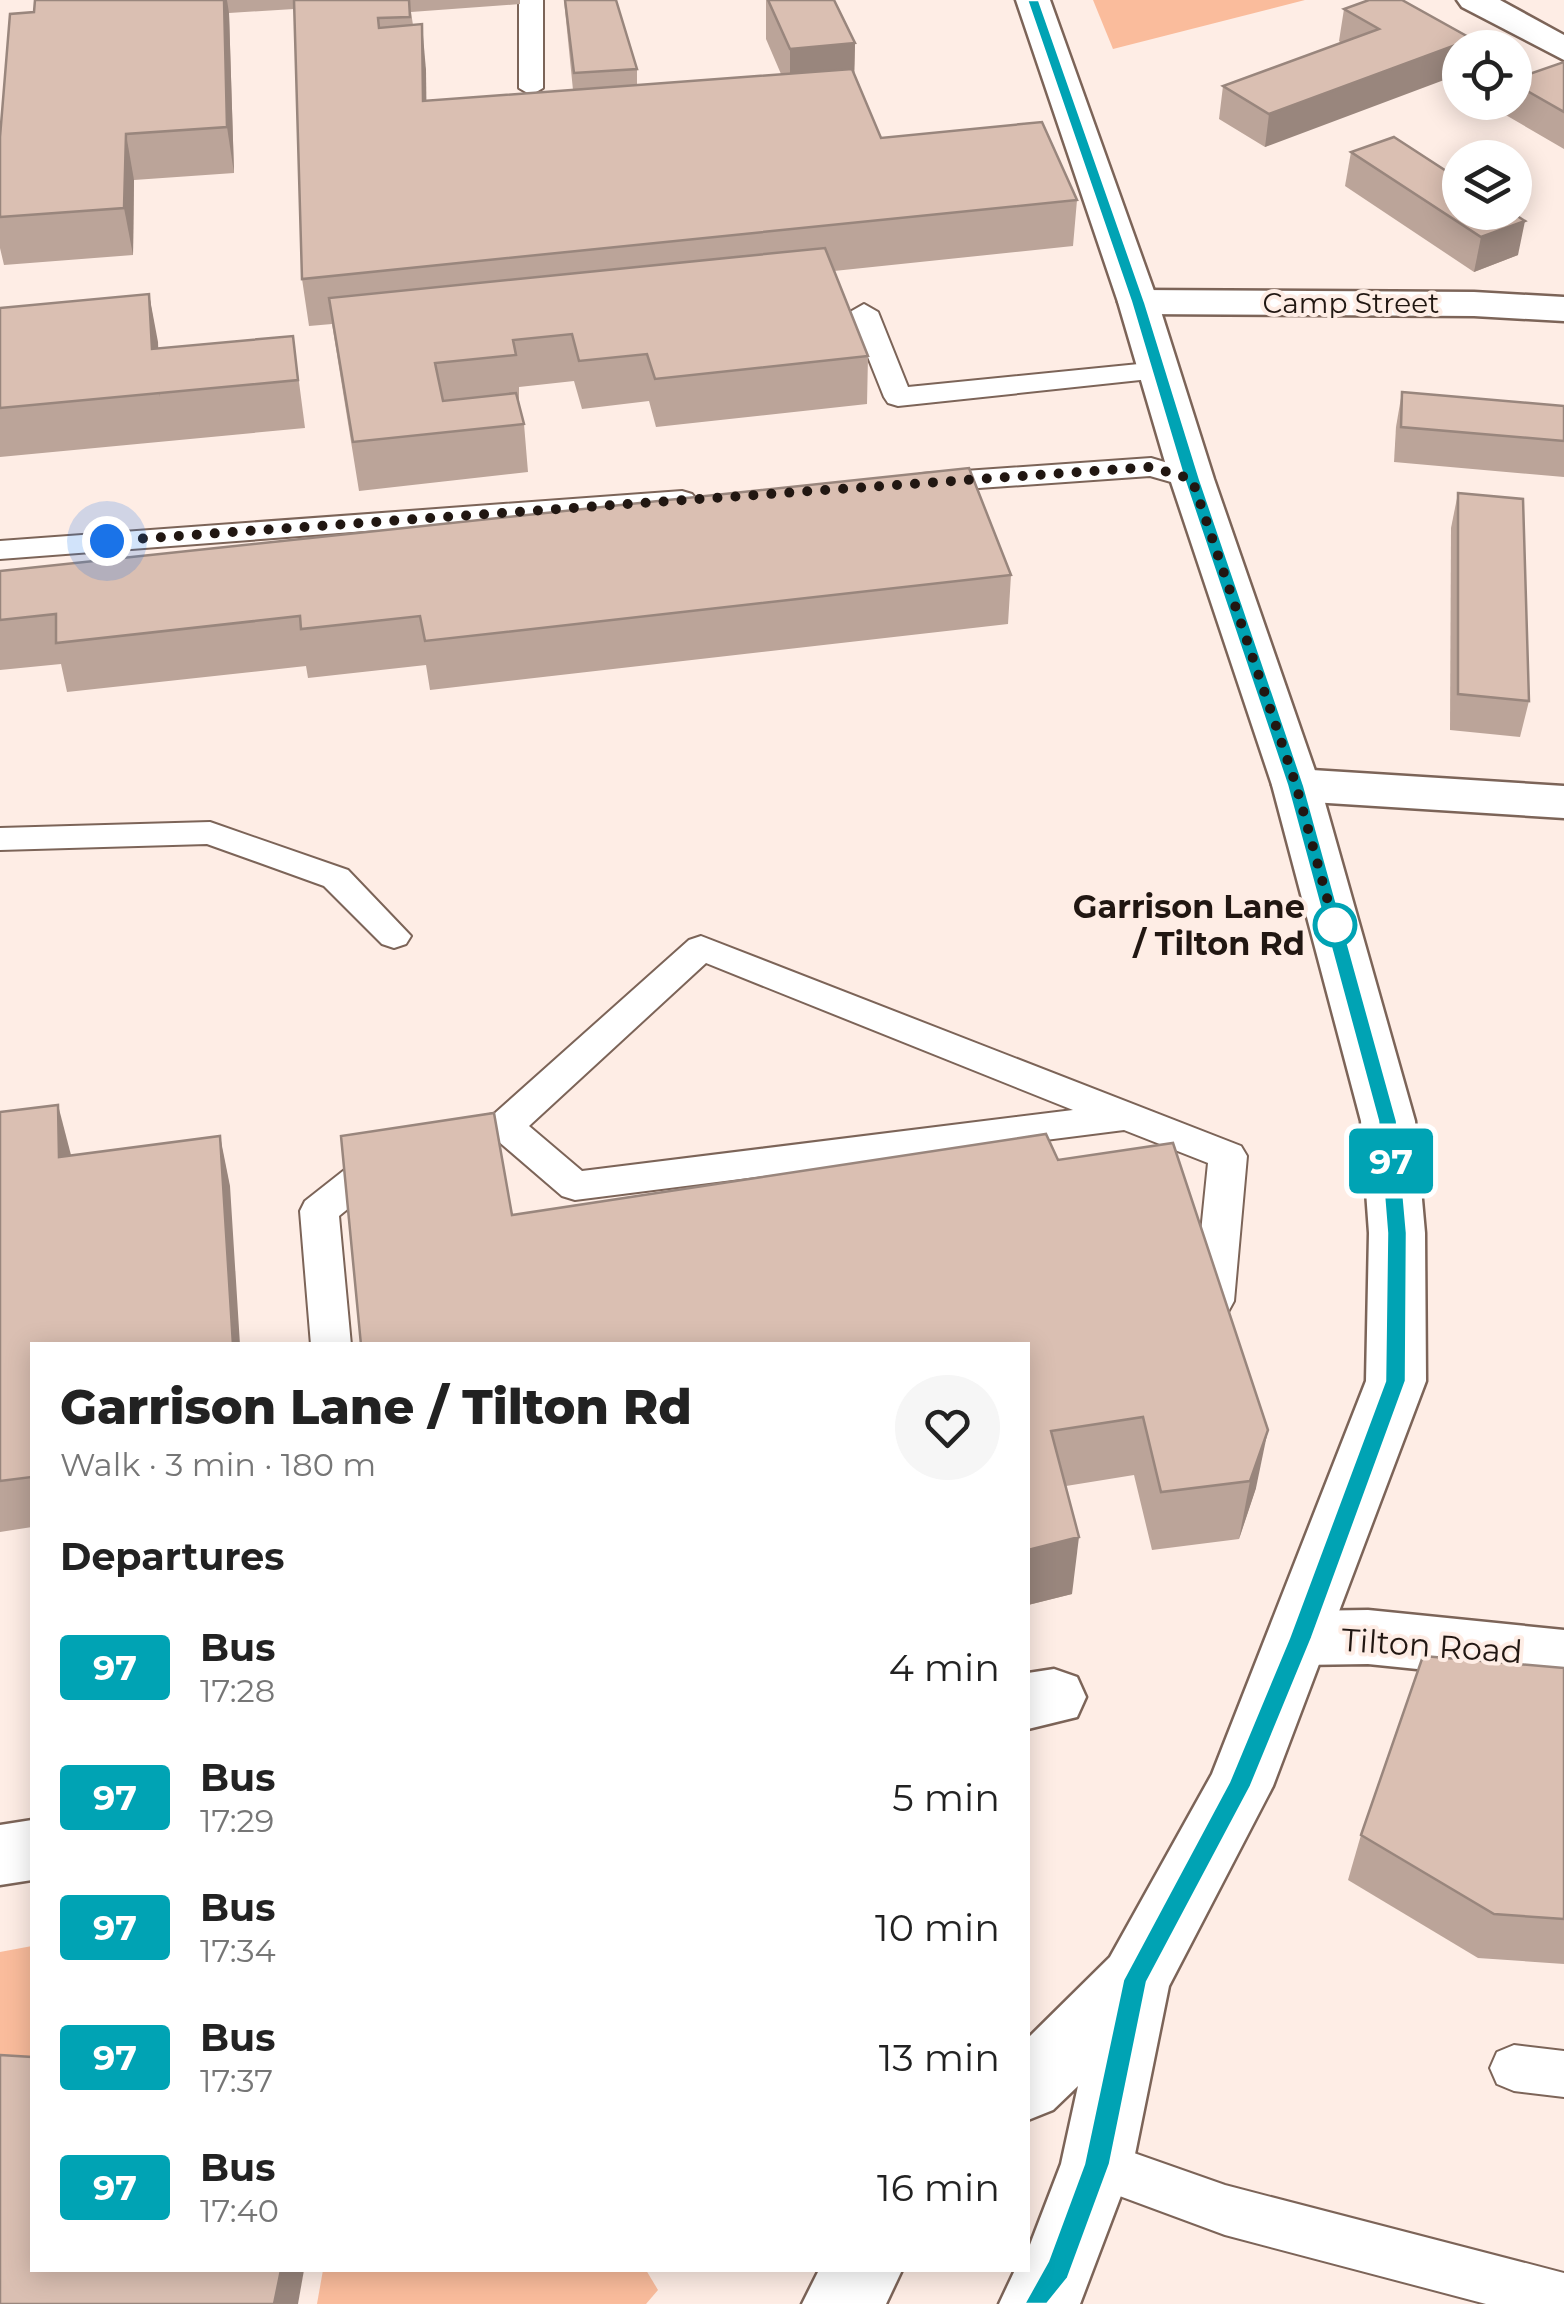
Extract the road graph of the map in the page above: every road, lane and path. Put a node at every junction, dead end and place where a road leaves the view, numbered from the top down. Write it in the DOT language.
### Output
graph roads {
  1 [pos="530,0"];
  2 [pos="1033,0"];
  3 [pos="1474,0"];
  4 [pos="1564,49"];
  5 [pos="531,88"];
  6 [pos="1138,302"];
  7 [pos="1564,309"];
  8 [pos="864,312"];
  9 [pos="1159,370"];
  10 [pos="1192,479"];
  11 [pos="892,485"];
  12 [pos="714,498"];
  13 [pos="0,550"];
  14 [pos="1296,785"];
  15 [pos="1564,802"];
  16 [pos="0,839"];
  17 [pos="394,936"];
  18 [pos="1128,1116"];
  19 [pos="504,1126"];
  20 [pos="1214,1302"];
  21 [pos="331,1342"];
  22 [pos="1300,1638"];
  23 [pos="1564,1657"];
  24 [pos="30,1850"];
  25 [pos="0,1855"];
  26 [pos="1136,1980"];
  27 [pos="1514,2068"];
  28 [pos="1564,2074"];
  29 [pos="1030,2084"];
  30 [pos="1097,2164"];
  31 [pos="864,2272"];
  32 [pos="1564,2299"];
  33 [pos="840,2304"];
  34 [pos="1037,2304"];
  1 -- 5 [label="lane"];
  2 -- 6 [label="street"];
  3 -- 4 [label="street"];
  6 -- 7 [label="street, Camp Street"];
  6 -- 9 [label="street"];
  8 -- 9 [label="lane"];
  9 -- 10 [label="street"];
  10 -- 11 [label="lane"];
  10 -- 14 [label="street"];
  12 -- 13 [label="lane"];
  14 -- 15 [label="street"];
  14 -- 22 [label="street"];
  16 -- 17 [label="lane"];
  18 -- 19 [label="lane"];
  18 -- 19 [label="lane"];
  18 -- 20 [label="lane"];
  19 -- 21 [label="lane"];
  22 -- 23 [label="street, Tilton Road"];
  22 -- 26 [label="street"];
  24 -- 25 [label="street"];
  26 -- 29 [label="street"];
  26 -- 30 [label="street"];
  27 -- 28 [label="lane"];
  30 -- 32 [label="lane"];
  30 -- 34 [label="street"];
  31 -- 33 [label="street"];
}
